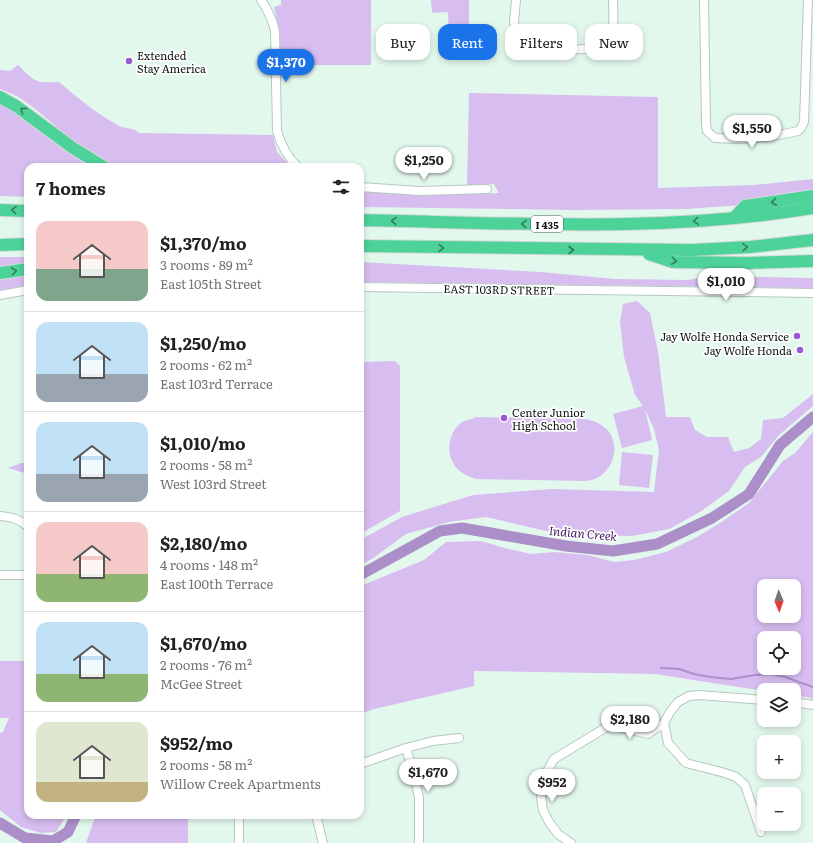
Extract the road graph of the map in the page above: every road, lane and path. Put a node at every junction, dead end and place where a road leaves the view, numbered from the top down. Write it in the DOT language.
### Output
graph roads {
  1 [pos="261,0"];
  2 [pos="516,0"];
  3 [pos="613,0"];
  4 [pos="704,0"];
  5 [pos="808,0"];
  6 [pos="0,97"];
  7 [pos="97,163"];
  8 [pos="295,163"];
  9 [pos="364,187"];
  10 [pos="487,189"];
  11 [pos="813,196"];
  12 [pos="813,208"];
  13 [pos="0,210"];
  14 [pos="24,211"];
  15 [pos="734,218"];
  16 [pos="364,220"];
  17 [pos="813,240"];
  18 [pos="24,244"];
  19 [pos="0,245"];
  20 [pos="364,246"];
  21 [pos="636,250"];
  22 [pos="813,261"];
  23 [pos="24,270"];
  24 [pos="0,273"];
  25 [pos="364,287"];
  26 [pos="24,291"];
  27 [pos="813,293"];
  28 [pos="0,295"];
  29 [pos="0,516"];
  30 [pos="24,523"];
  31 [pos="0,575"];
  32 [pos="24,575"];
  33 [pos="757,700"];
  34 [pos="801,703"];
  35 [pos="813,705"];
  36 [pos="664,723"];
  37 [pos="459,738"];
  38 [pos="406,748"];
  39 [pos="364,763"];
  40 [pos="239,819"];
  41 [pos="317,819"];
  42 [pos="761,832"];
  43 [pos="239,843"];
  44 [pos="323,843"];
  45 [pos="419,843"];
  46 [pos="570,843"];
  1 -- 8 [label="street"];
  2 -- 3 [label="street"];
  4 -- 5 [label="street"];
  7 -- 6 [label="highway, one-way"];
  9 -- 10 [label="street"];
  11 -- 15 [label="highway, one-way"];
  12 -- 15 [label="highway, I 435"];
  14 -- 13 [label="highway, one-way"];
  15 -- 16 [label="highway, I 435, one-way"];
  21 -- 17 [label="highway, one-way"];
  18 -- 19 [label="highway"];
  20 -- 21 [label="highway, one-way"];
  21 -- 22 [label="highway, one-way"];
  24 -- 23 [label="highway, one-way"];
  25 -- 27 [label="street, EAST 103RD STREET"];
  26 -- 28 [label="street"];
  29 -- 30 [label="street"];
  31 -- 32 [label="street"];
  33 -- 36 [label="street"];
  34 -- 35 [label="street"];
  36 -- 42 [label="street"];
  36 -- 46 [label="street"];
  37 -- 38 [label="street"];
  38 -- 39 [label="street"];
  38 -- 45 [label="street"];
  40 -- 43 [label="street"];
  41 -- 44 [label="street"];
}
